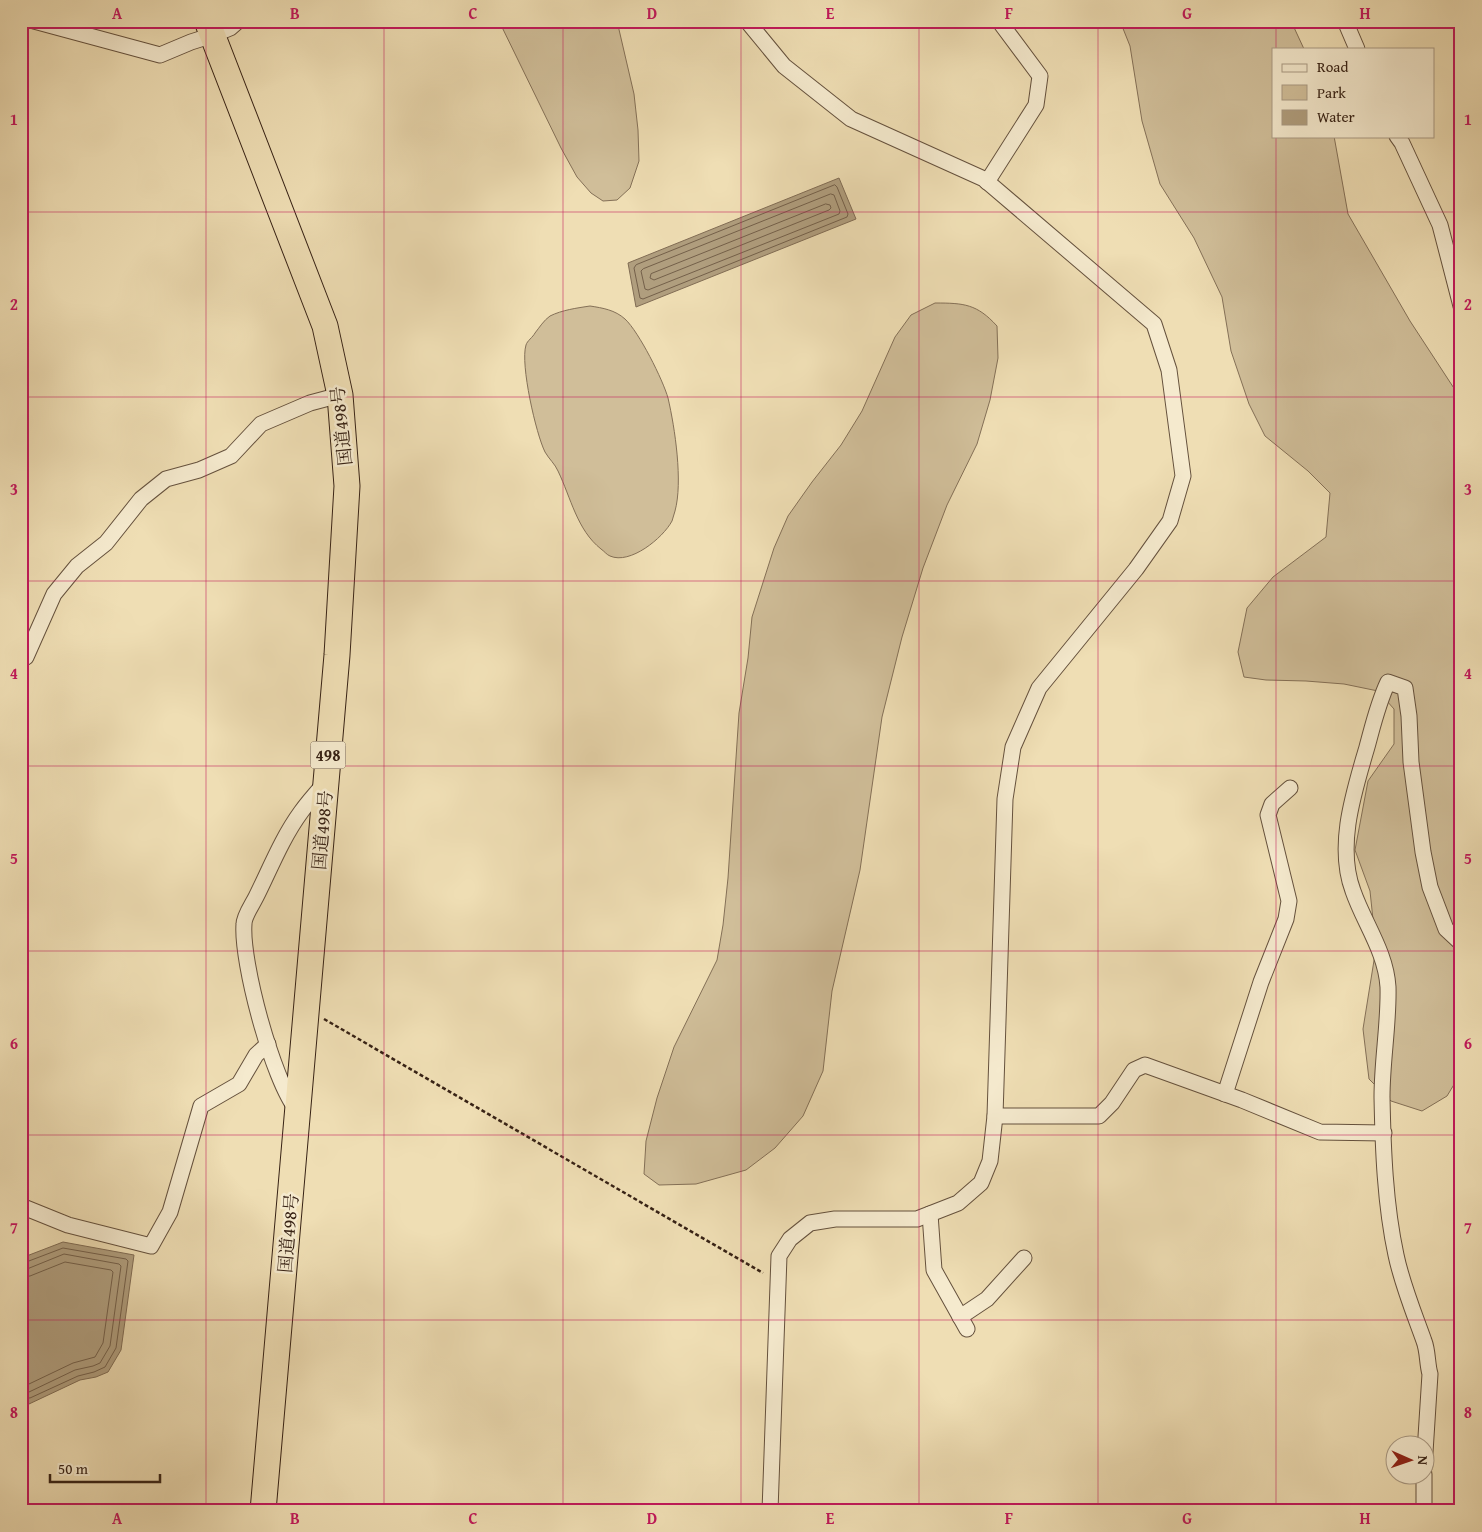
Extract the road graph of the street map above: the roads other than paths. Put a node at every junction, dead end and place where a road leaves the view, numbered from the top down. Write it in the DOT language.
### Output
graph roads {
  1 [pos="34,21"];
  2 [pos="238,21"];
  3 [pos="747,21"];
  4 [pos="999,21"];
  5 [pos="1345,21"];
  6 [pos="210,28"];
  7 [pos="1357,48"];
  8 [pos="1398,138"];
  9 [pos="987,182"];
  10 [pos="1461,306"];
  11 [pos="340,395"];
  12 [pos="21,660"];
  13 [pos="326,782"];
  14 [pos="1290,788"];
  15 [pos="1461,943"];
  16 [pos="268,1044"];
  17 [pos="1225,1094"];
  18 [pos="298,1111"];
  19 [pos="995,1116"];
  20 [pos="1384,1133"];
  21 [pos="21,1206"];
  22 [pos="930,1214"];
  23 [pos="1024,1258"];
  24 [pos="1426,1434"];
  25 [pos="1424,1484"];
  26 [pos="263,1511"];
  27 [pos="770,1511"];
  28 [pos="1424,1511"];
  1 -- 6 [label="street"];
  2 -- 6 [label="street"];
  3 -- 9 [label="street"];
  4 -- 9 [label="street"];
  5 -- 7 [label="street"];
  6 -- 11 [label="highway, 国道498号 / 498"];
  8 -- 10 [label="street"];
  9 -- 19 [label="street"];
  11 -- 12 [label="street"];
  11 -- 13 [label="highway, 国道498号 / 498"];
  13 -- 16 [label="street"];
  13 -- 18 [label="highway, 国道498号 / 498"];
  14 -- 17 [label="street"];
  15 -- 20 [label="street"];
  16 -- 18 [label="street"];
  16 -- 21 [label="street"];
  17 -- 19 [label="street"];
  17 -- 20 [label="street"];
  18 -- 26 [label="highway, 国道498号 / 498"];
  19 -- 22 [label="street"];
  20 -- 24 [label="street"];
  22 -- 23 [label="street"];
  22 -- 27 [label="street"];
  25 -- 28 [label="street"];
}
